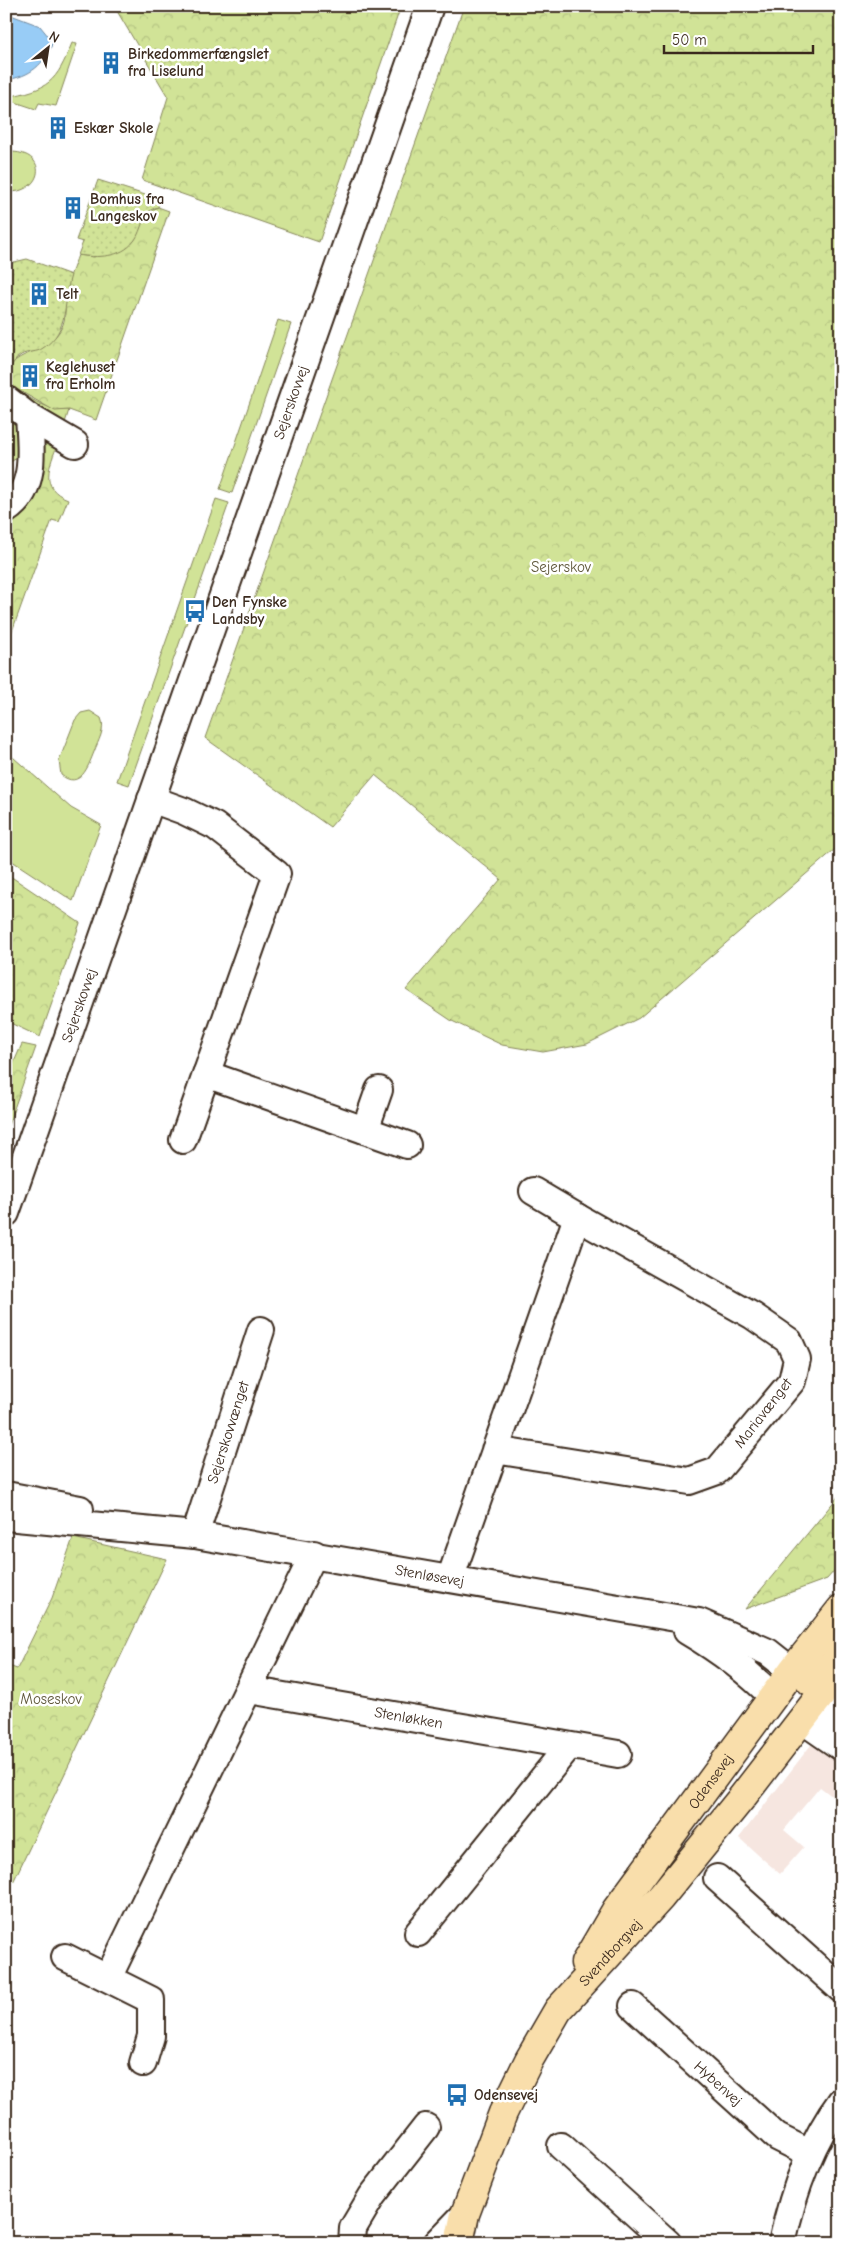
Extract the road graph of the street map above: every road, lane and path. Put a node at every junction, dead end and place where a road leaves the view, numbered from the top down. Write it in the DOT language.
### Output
graph roads {
  1 [pos="430,6"];
  2 [pos="6,399"];
  3 [pos="29,417"];
  4 [pos="75,444"];
  5 [pos="6,510"];
  6 [pos="152,799"];
  7 [pos="206,1074"];
  8 [pos="379,1090"];
  9 [pos="365,1130"];
  10 [pos="183,1140"];
  11 [pos="407,1145"];
  12 [pos="533,1191"];
  13 [pos="6,1213"];
  14 [pos="577,1217"];
  15 [pos="261,1330"];
  16 [pos="495,1450"];
  17 [pos="6,1495"];
  18 [pos="6,1517"];
  19 [pos="195,1535"];
  20 [pos="314,1554"];
  21 [pos="450,1579"];
  22 [pos="841,1609"];
  23 [pos="662,1617"];
  24 [pos="841,1640"];
  25 [pos="841,1669"];
  26 [pos="806,1684"];
  27 [pos="249,1690"];
  28 [pos="788,1709"];
  29 [pos="841,1722"];
  30 [pos="568,1747"];
  31 [pos="841,1747"];
  32 [pos="618,1754"];
  33 [pos="717,1878"];
  34 [pos="418,1933"];
  35 [pos="65,1957"];
  36 [pos="108,1978"];
  37 [pos="841,1989"];
  38 [pos="633,2006"];
  39 [pos="558,2010"];
  40 [pos="143,2063"];
  41 [pos="841,2101"];
  42 [pos="426,2127"];
  43 [pos="561,2146"];
  44 [pos="809,2154"];
  45 [pos="464,2214"];
  46 [pos="352,2243"];
  47 [pos="437,2243"];
  48 [pos="459,2243"];
  49 [pos="668,2243"];
  50 [pos="782,2243"];
  1 -- 6 [label="street, Sejerskovvej"];
  2 -- 3 [label="street"];
  3 -- 4 [label="street"];
  3 -- 5 [label="street"];
  6 -- 7 [label="street"];
  6 -- 13 [label="street, Sejerskovvej"];
  7 -- 9 [label="street"];
  7 -- 10 [label="street"];
  8 -- 9 [label="street"];
  9 -- 11 [label="street"];
  12 -- 14 [label="street, Mariavænget"];
  14 -- 16 [label="street"];
  14 -- 16 [label="street, Mariavænget"];
  15 -- 19 [label="street, Sejerskovvænget"];
  16 -- 21 [label="street"];
  17 -- 19 [label="street, Stenløsevej"];
  18 -- 19 [label="street, Stenløsevej"];
  19 -- 20 [label="street, Stenløsevej"];
  20 -- 21 [label="street, Stenløsevej"];
  20 -- 27 [label="street"];
  21 -- 23 [label="street, Stenløsevej"];
  22 -- 26 [label="main road"];
  23 -- 26 [label="street, Stenløsevej"];
  23 -- 28 [label="street, Stenløsevej"];
  24 -- 26 [label="main road"];
  25 -- 26 [label="main road"];
  26 -- 28 [label="main road"];
  26 -- 28 [label="main road"];
  26 -- 29 [label="street, Stenløsevej"];
  27 -- 30 [label="street, Stenløkken"];
  27 -- 36 [label="street"];
  28 -- 31 [label="street, Stenløsevej"];
  28 -- 39 [label="main road, Odensevej"];
  28 -- 39 [label="main road, Svendborgvej"];
  30 -- 32 [label="street, Stenløkken"];
  30 -- 34 [label="street"];
  33 -- 37 [label="street"];
  35 -- 36 [label="street"];
  36 -- 40 [label="street"];
  38 -- 44 [label="street, Hybenvej"];
  39 -- 45 [label="main road, Svendborgvej"];
  41 -- 44 [label="street"];
  42 -- 46 [label="street"];
  43 -- 49 [label="street"];
  44 -- 50 [label="street"];
  45 -- 47 [label="street"];
  45 -- 48 [label="main road, Svendborgvej"];
}
